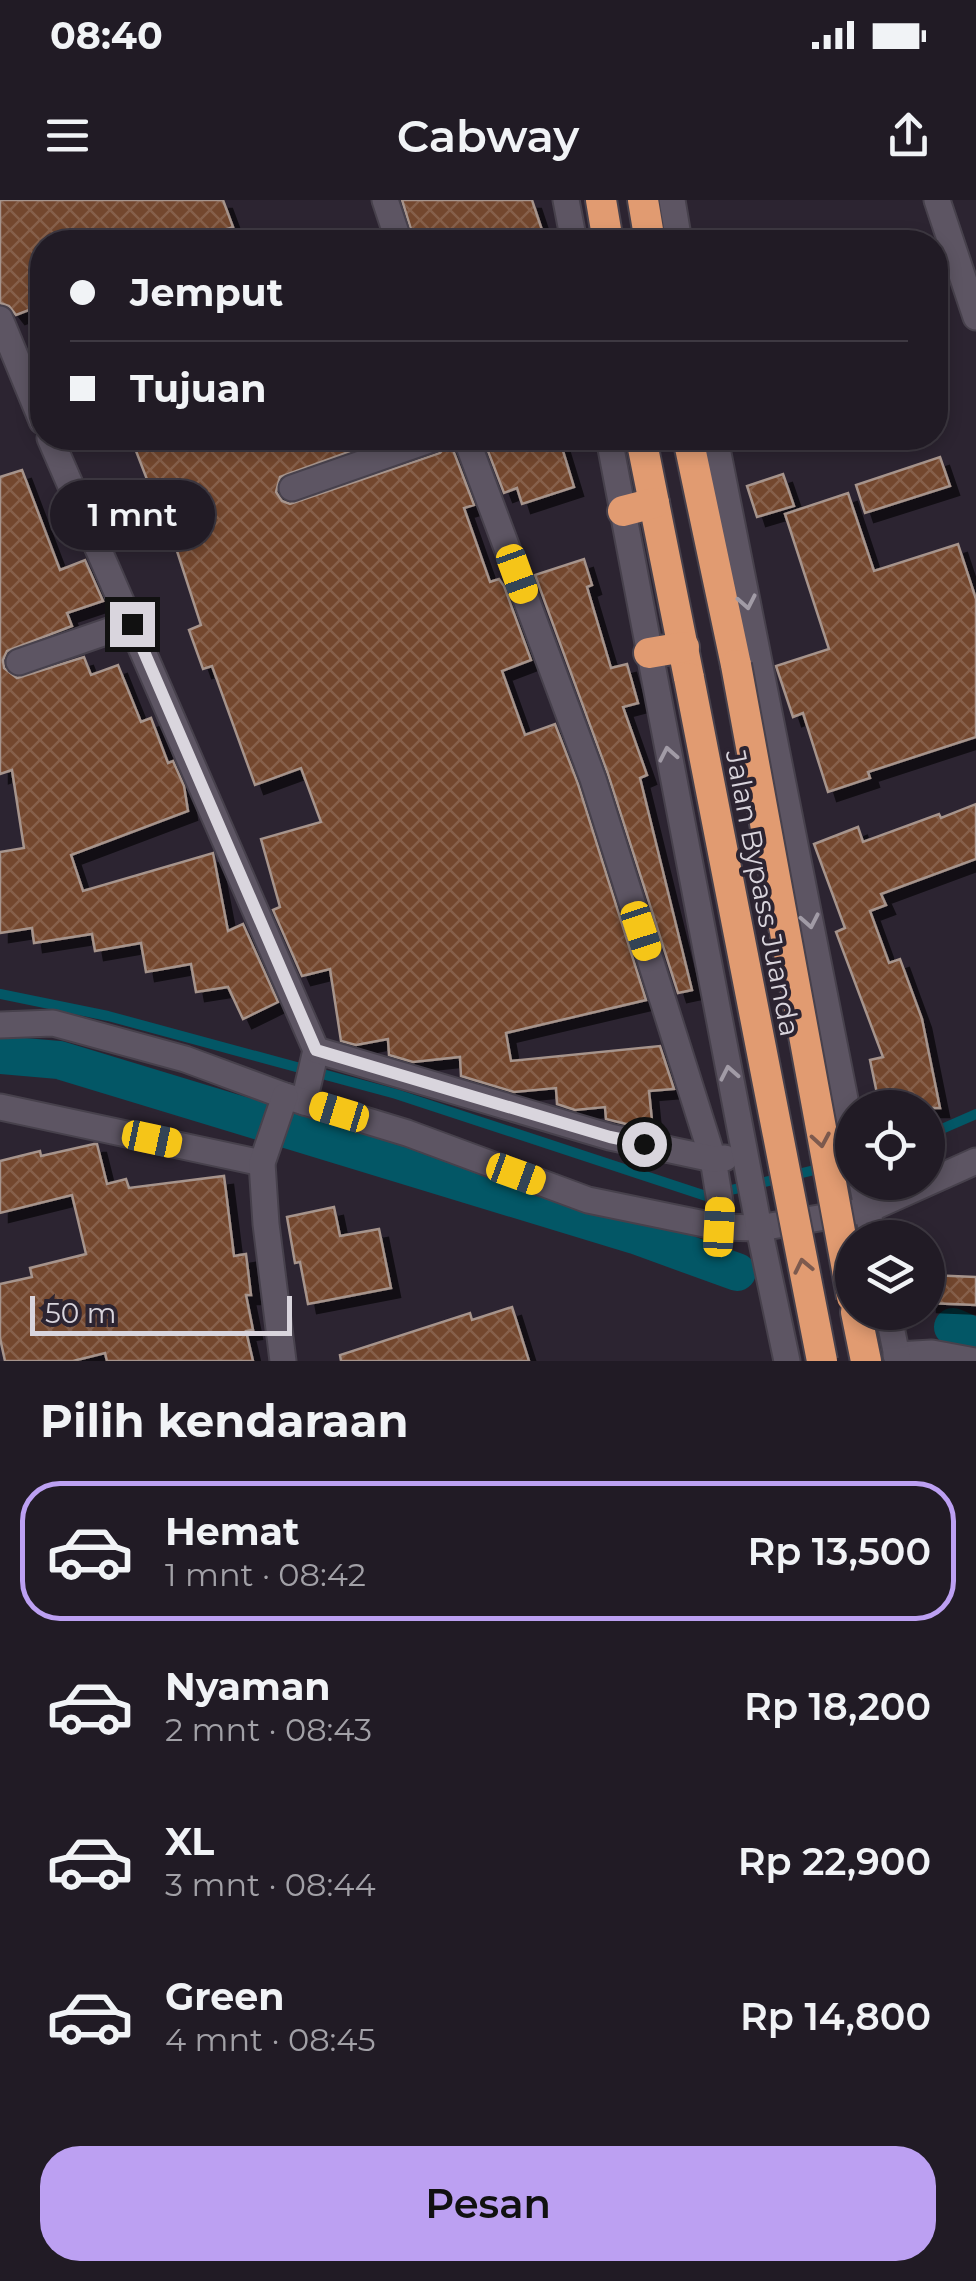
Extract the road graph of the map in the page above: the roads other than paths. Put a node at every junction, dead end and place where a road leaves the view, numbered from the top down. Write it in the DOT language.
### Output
graph roads {
  1 [pos="385,200"];
  2 [pos="566,200"];
  3 [pos="601,200"];
  4 [pos="642,200"];
  5 [pos="672,200"];
  6 [pos="937,200"];
  7 [pos="395,230"];
  8 [pos="572,230"];
  9 [pos="606,230"];
  10 [pos="648,230"];
  11 [pos="678,230"];
  12 [pos="948,230"];
  13 [pos="948,231"];
  14 [pos="973,300"];
  15 [pos="0,319"];
  16 [pos="30,392"];
  17 [pos="55,450"];
  18 [pos="401,450"];
  19 [pos="471,450"];
  20 [pos="612,450"];
  21 [pos="643,450"];
  22 [pos="692,450"];
  23 [pos="716,450"];
  24 [pos="292,488"];
  25 [pos="654,503"];
  26 [pos="623,511"];
  27 [pos="721,536"];
  28 [pos="132,624"];
  29 [pos="684,647"];
  30 [pos="649,654"];
  31 [pos="20,662"];
  32 [pos="0,1025"];
  33 [pos="316,1054"];
  34 [pos="842,1090"];
  35 [pos="295,1098"];
  36 [pos="0,1107"];
  37 [pos="265,1155"];
  38 [pos="976,1161"];
  39 [pos="747,1163"];
  40 [pos="717,1191"];
  41 [pos="865,1200"];
  42 [pos="867,1210"];
  43 [pos="756,1215"];
  44 [pos="838,1220"];
  45 [pos="869,1220"];
  46 [pos="868,1330"];
  47 [pos="888,1330"];
  48 [pos="887,1359"];
  49 [pos="283,1361"];
  50 [pos="788,1361"];
  51 [pos="822,1361"];
  52 [pos="975,1361"];
  1 -- 7 [label="street"];
  2 -- 8 [label="street"];
  3 -- 9 [label="highway"];
  4 -- 10 [label="highway"];
  5 -- 11 [label="street"];
  6 -- 12 [label="street"];
  13 -- 14 [label="street"];
  15 -- 16 [label="street"];
  17 -- 28 [label="street"];
  18 -- 24 [label="street"];
  19 -- 40 [label="street"];
  20 -- 26 [label="street"];
  21 -- 25 [label="highway, Jalan Bypass Juanda"];
  22 -- 27 [label="highway, Jalan Bypass Juanda"];
  23 -- 27 [label="street"];
  25 -- 26 [label="highway"];
  25 -- 29 [label="highway, Jalan Bypass Juanda"];
  26 -- 30 [label="street"];
  27 -- 34 [label="street, one-way"];
  27 -- 44 [label="highway, Jalan Bypass Juanda, one-way, bridge"];
  28 -- 31 [label="street"];
  28 -- 33 [label="street"];
  29 -- 30 [label="highway"];
  51 -- 29 [label="highway, Jalan Bypass Juanda, one-way, bridge"];
  39 -- 30 [label="street, one-way"];
  32 -- 35 [label="street"];
  33 -- 35 [label="street"];
  33 -- 40 [label="street"];
  35 -- 37 [label="street"];
  35 -- 40 [label="street"];
  36 -- 37 [label="street"];
  37 -- 49 [label="street"];
  38 -- 42 [label="street"];
  39 -- 40 [label="street"];
  39 -- 43 [label="street"];
  40 -- 43 [label="street"];
  41 -- 42 [label="street"];
  42 -- 43 [label="street"];
  42 -- 45 [label="street"];
  43 -- 50 [label="street"];
  46 -- 48 [label="highway"];
  47 -- 48 [label="street"];
  48 -- 52 [label="street"];
}
